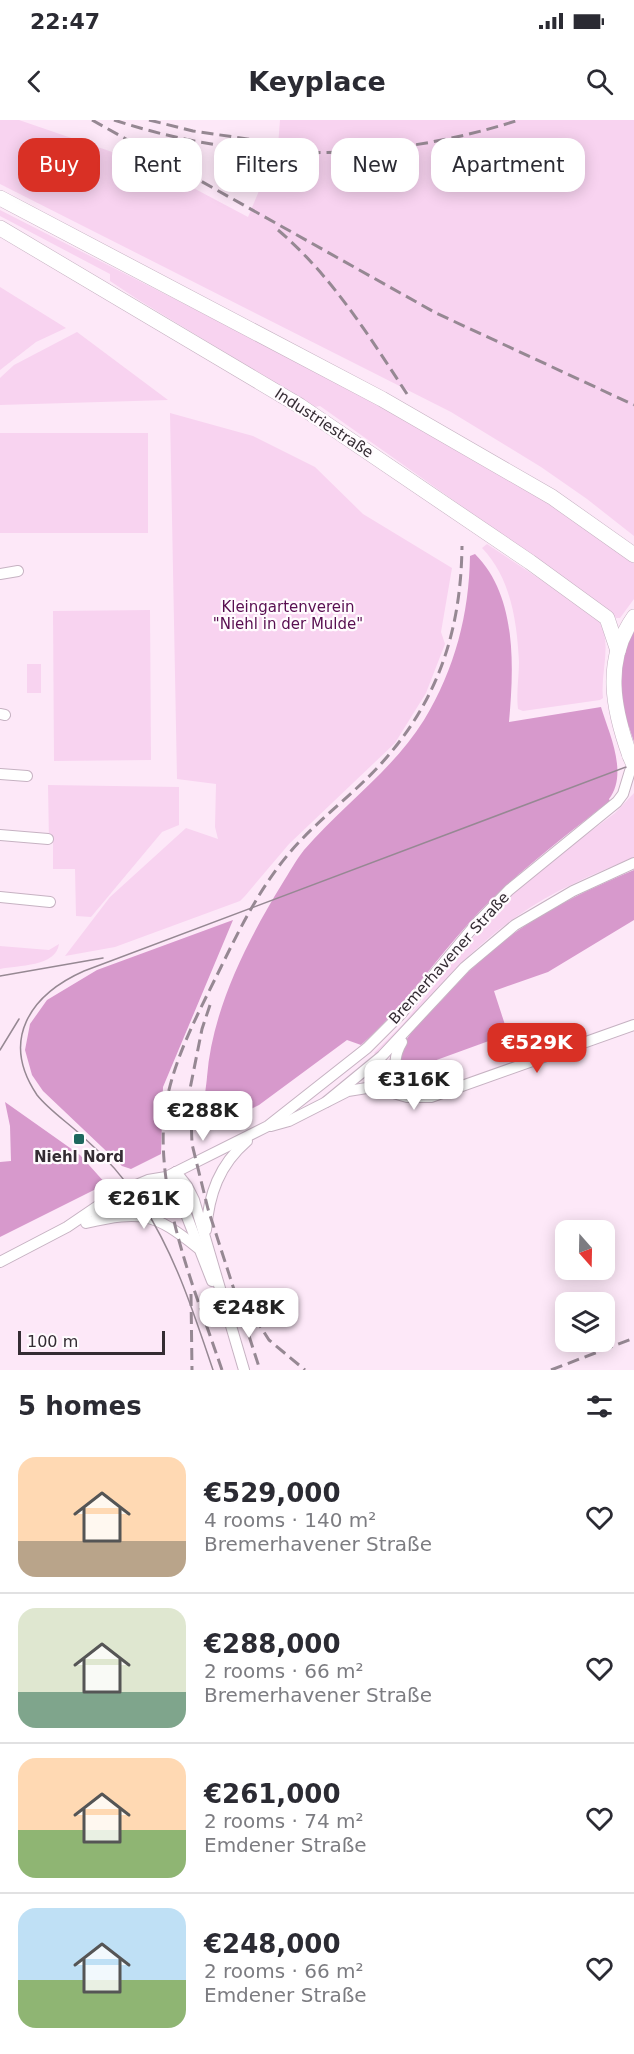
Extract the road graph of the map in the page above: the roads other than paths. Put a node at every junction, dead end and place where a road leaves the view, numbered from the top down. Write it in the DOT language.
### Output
graph roads {
  1 [pos="0,198"];
  2 [pos="0,228"];
  3 [pos="634,555"];
  4 [pos="18,571"];
  5 [pos="0,574"];
  6 [pos="634,617"];
  7 [pos="618,651"];
  8 [pos="631,764"];
  9 [pos="0,774"];
  10 [pos="27,776"];
  11 [pos="0,836"];
  12 [pos="48,839"];
  13 [pos="634,863"];
  14 [pos="0,897"];
  15 [pos="50,902"];
  16 [pos="634,1025"];
  17 [pos="410,1029"];
  18 [pos="367,1048"];
  19 [pos="362,1073"];
  20 [pos="373,1087"];
  21 [pos="431,1097"];
  22 [pos="326,1102"];
  23 [pos="263,1129"];
  24 [pos="176,1172"];
  25 [pos="161,1179"];
  26 [pos="86,1223"];
  27 [pos="67,1227"];
  28 [pos="206,1236"];
  29 [pos="198,1248"];
  30 [pos="0,1262"];
  31 [pos="227,1318"];
  32 [pos="244,1370"];
  1 -- 3 [label="highway"];
  2 -- 7 [label="highway, Industriestraße"];
  4 -- 5 [label="street"];
  6 -- 7 [label="highway"];
  7 -- 8 [label="highway"];
  8 -- 18 [label="street, Bremerhavener Straße"];
  9 -- 10 [label="street"];
  11 -- 12 [label="street"];
  13 -- 17 [label="street, Bremerhavener Straße"];
  14 -- 15 [label="street"];
  16 -- 21 [label="street, Bremerhavener Straße"];
  17 -- 19 [label="street, Bremerhavener Straße"];
  17 -- 21 [label="street, Bremerhavener Straße"];
  18 -- 19 [label="street"];
  18 -- 23 [label="street, Bremerhavener Straße"];
  19 -- 20 [label="street"];
  19 -- 22 [label="street, Bremerhavener Straße"];
  20 -- 21 [label="street, Bremerhavener Straße"];
  20 -- 22 [label="street, Bremerhavener Straße"];
  22 -- 23 [label="street, Bremerhavener Straße"];
  23 -- 24 [label="street, Bremerhavener Straße"];
  23 -- 28 [label="street"];
  24 -- 25 [label="street, Bremerhavener Straße"];
  24 -- 28 [label="street"];
  24 -- 29 [label="street"];
  25 -- 26 [label="street, Bremerhavener Straße"];
  25 -- 27 [label="street, Bremerhavener Straße"];
  26 -- 27 [label="street, Bremerhavener Straße"];
  26 -- 29 [label="street"];
  27 -- 30 [label="street, Bremerhavener Straße"];
  28 -- 31 [label="street"];
  29 -- 31 [label="street"];
  31 -- 32 [label="street"];
}
